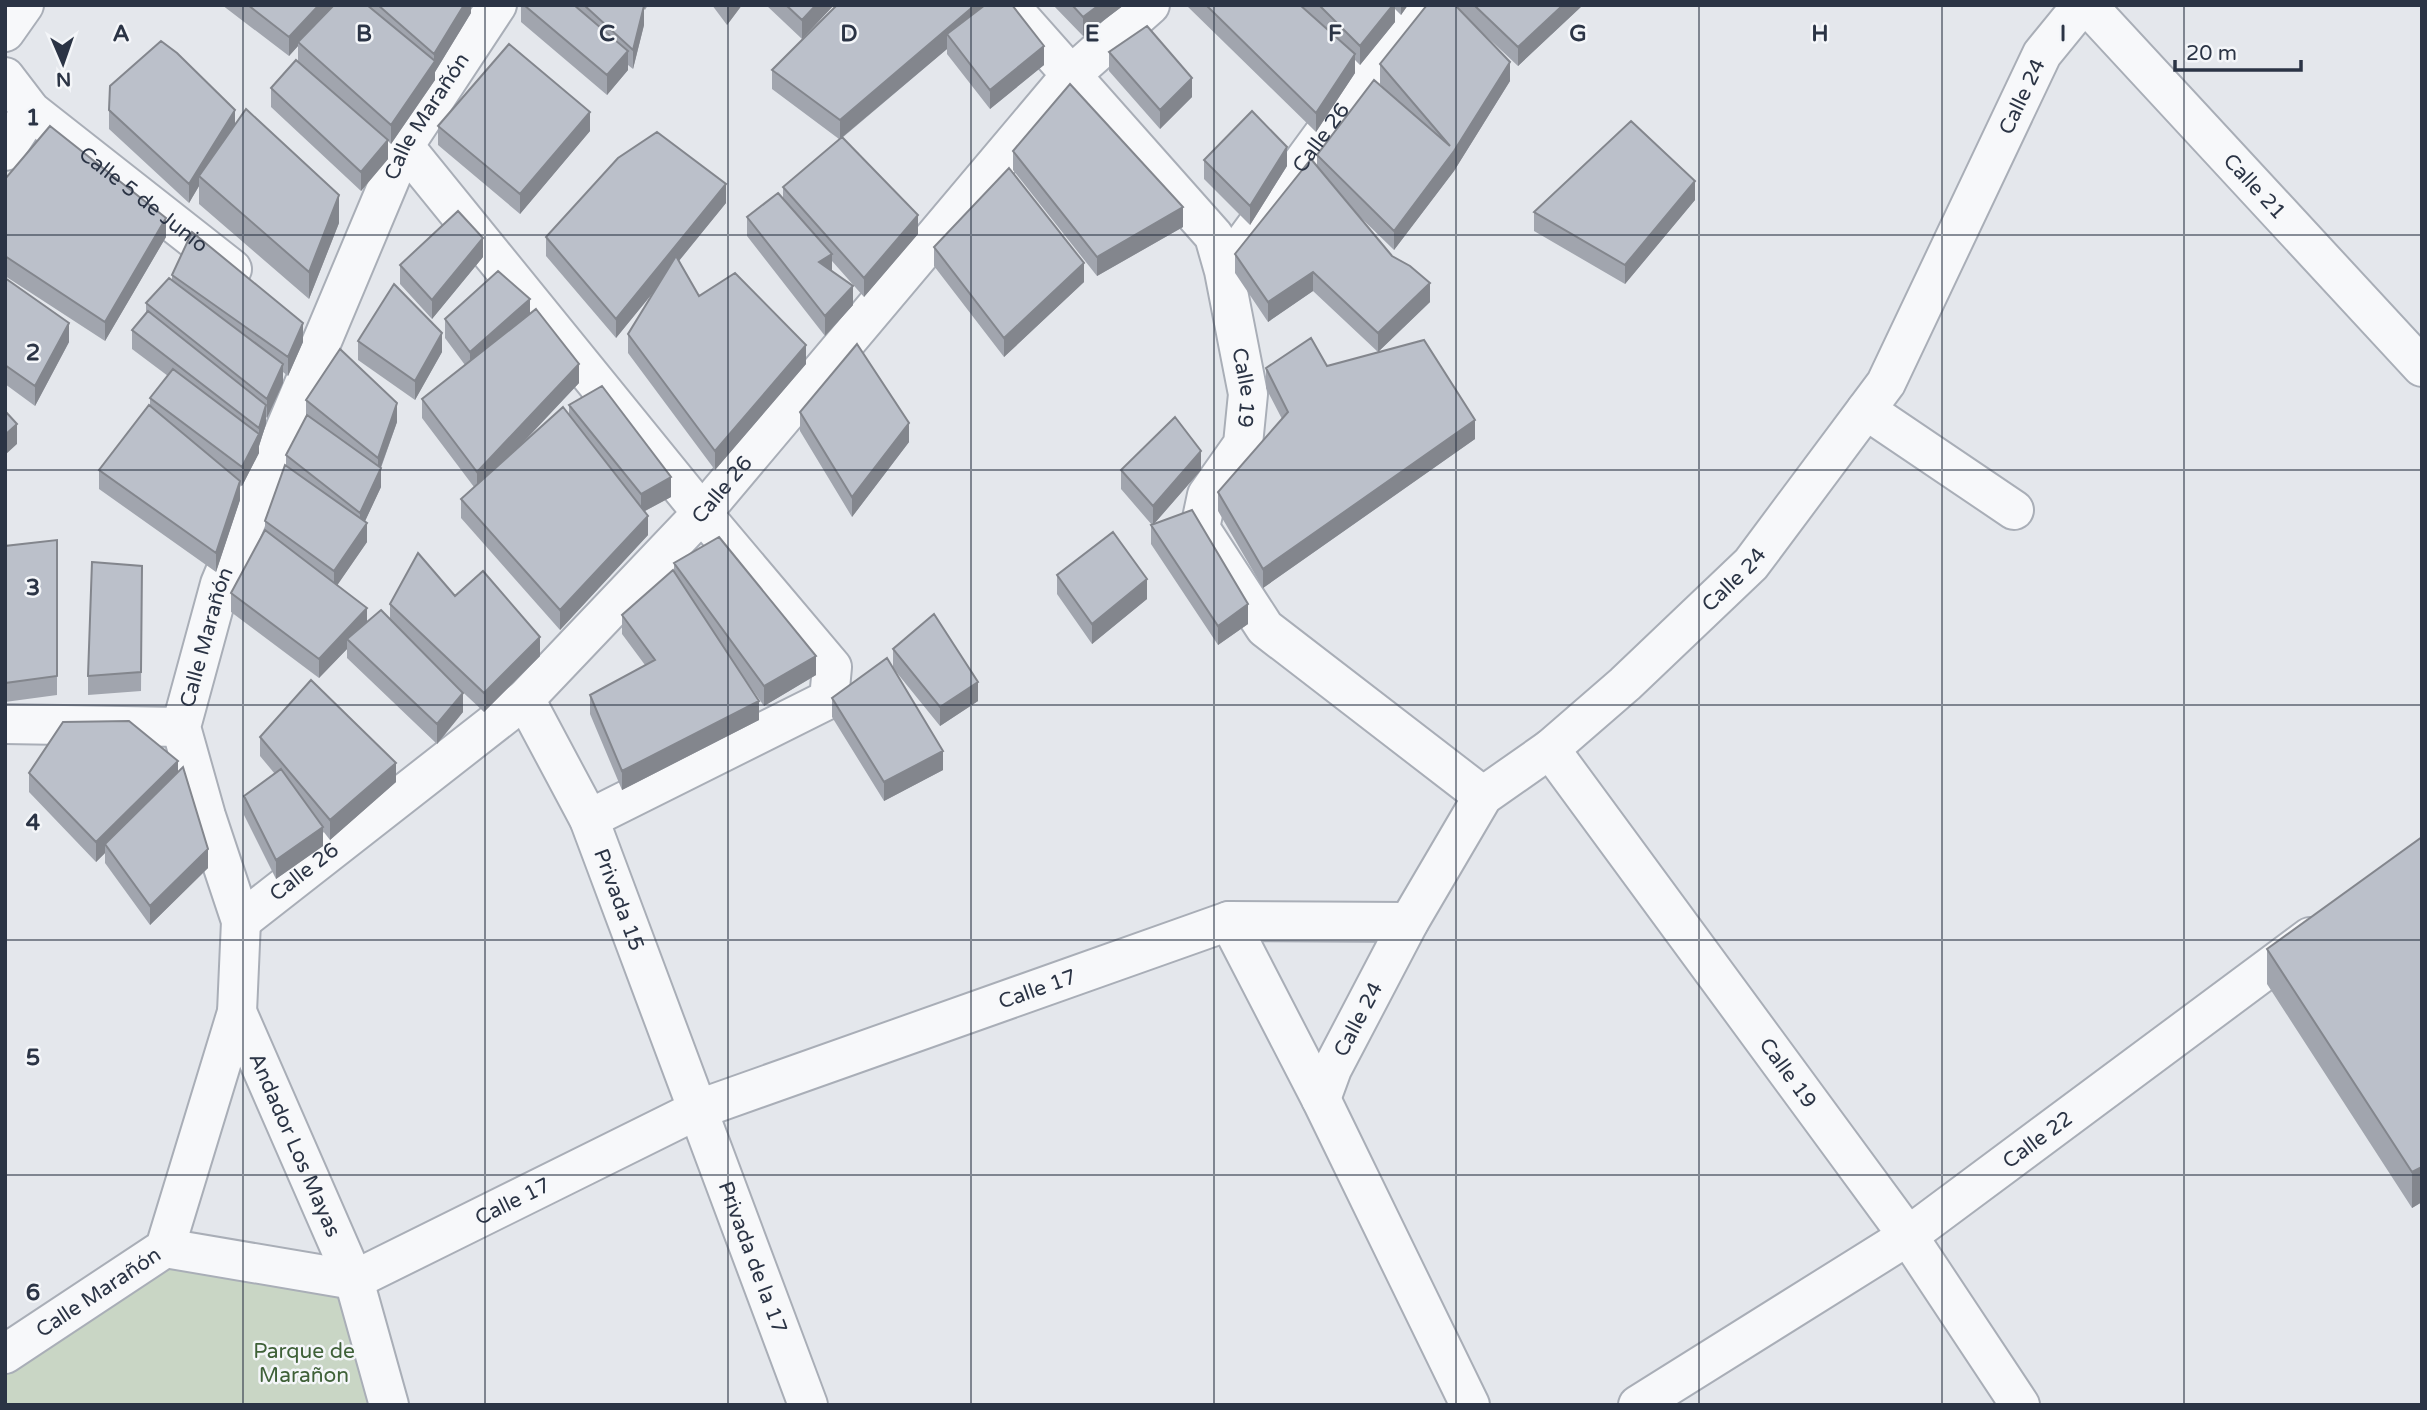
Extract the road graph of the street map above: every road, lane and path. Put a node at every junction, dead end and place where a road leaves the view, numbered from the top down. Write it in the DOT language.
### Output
graph roads {
  1 [pos="24,5"];
  2 [pos="497,5"];
  3 [pos="1009,5"];
  4 [pos="1150,5"];
  5 [pos="1418,5"];
  6 [pos="2082,5"];
  7 [pos="2087,5"];
  8 [pos="5,32"];
  9 [pos="1070,76"];
  10 [pos="5,77"];
  11 [pos="31,111"];
  12 [pos="404,146"];
  13 [pos="5,151"];
  14 [pos="1224,271"];
  15 [pos="258,289"];
  16 [pos="290,314"];
  17 [pos="322,339"];
  18 [pos="2422,367"];
  19 [pos="1866,410"];
  20 [pos="2014,510"];
  21 [pos="702,513"];
  22 [pos="525,699"];
  23 [pos="5,724"];
  24 [pos="181,727"];
  25 [pos="1549,749"];
  26 [pos="1483,796"];
  27 [pos="589,819"];
  28 [pos="241,921"];
  29 [pos="1229,921"];
  30 [pos="2332,921"];
  31 [pos="1409,922"];
  32 [pos="237,1012"];
  33 [pos="1321,1099"];
  34 [pos="699,1109"];
  35 [pos="1908,1236"];
  36 [pos="165,1248"];
  37 [pos="354,1280"];
  38 [pos="5,1354"];
  39 [pos="389,1405"];
  40 [pos="808,1405"];
  41 [pos="1469,1405"];
  42 [pos="1638,1405"];
  43 [pos="2020,1405"];
  1 -- 8 [label="street"];
  2 -- 12 [label="street, Calle Marañón"];
  3 -- 9 [label="street, Calle 19"];
  4 -- 9 [label="street, Calle 26"];
  5 -- 14 [label="street, Calle 26"];
  6 -- 19 [label="street, Calle 24"];
  7 -- 18 [label="street, Calle 21"];
  9 -- 14 [label="street, Calle 19"];
  9 -- 21 [label="street, Calle 26"];
  10 -- 11 [label="street, Calle 5 de Junio"];
  11 -- 13 [label="street"];
  11 -- 15 [label="street, Calle 5 de Junio"];
  12 -- 17 [label="street, Calle Marañón"];
  12 -- 21 [label="street"];
  14 -- 26 [label="street, Calle 19"];
  16 -- 17 [label="street"];
  17 -- 24 [label="street, Calle Marañón"];
  19 -- 20 [label="street"];
  19 -- 25 [label="street, Calle 24"];
  21 -- 22 [label="street, Calle 26"];
  21 -- 27 [label="street"];
  22 -- 27 [label="street, Privada 15"];
  22 -- 28 [label="street, Calle 26"];
  23 -- 24 [label="street"];
  24 -- 28 [label="street, Calle Marañón"];
  25 -- 26 [label="street, Calle 24"];
  25 -- 35 [label="street, Calle 19"];
  26 -- 31 [label="street, Calle 24"];
  27 -- 34 [label="street, Privada 15"];
  28 -- 32 [label="street, Calle Marañón"];
  29 -- 31 [label="street, Calle 17"];
  29 -- 33 [label="street"];
  29 -- 34 [label="street, Calle 17"];
  30 -- 35 [label="street, Calle 22"];
  31 -- 33 [label="street, Calle 24"];
  32 -- 36 [label="street, Calle Marañón"];
  32 -- 37 [label="street, Andador Los Mayas"];
  33 -- 41 [label="street"];
  34 -- 37 [label="street, Calle 17"];
  34 -- 40 [label="street, Privada de la 17"];
  35 -- 42 [label="street, Calle 22"];
  35 -- 43 [label="street, Calle 19"];
  36 -- 37 [label="street"];
  36 -- 38 [label="street, Calle Marañón"];
  37 -- 39 [label="street, Andador Los Mayas"];
}
